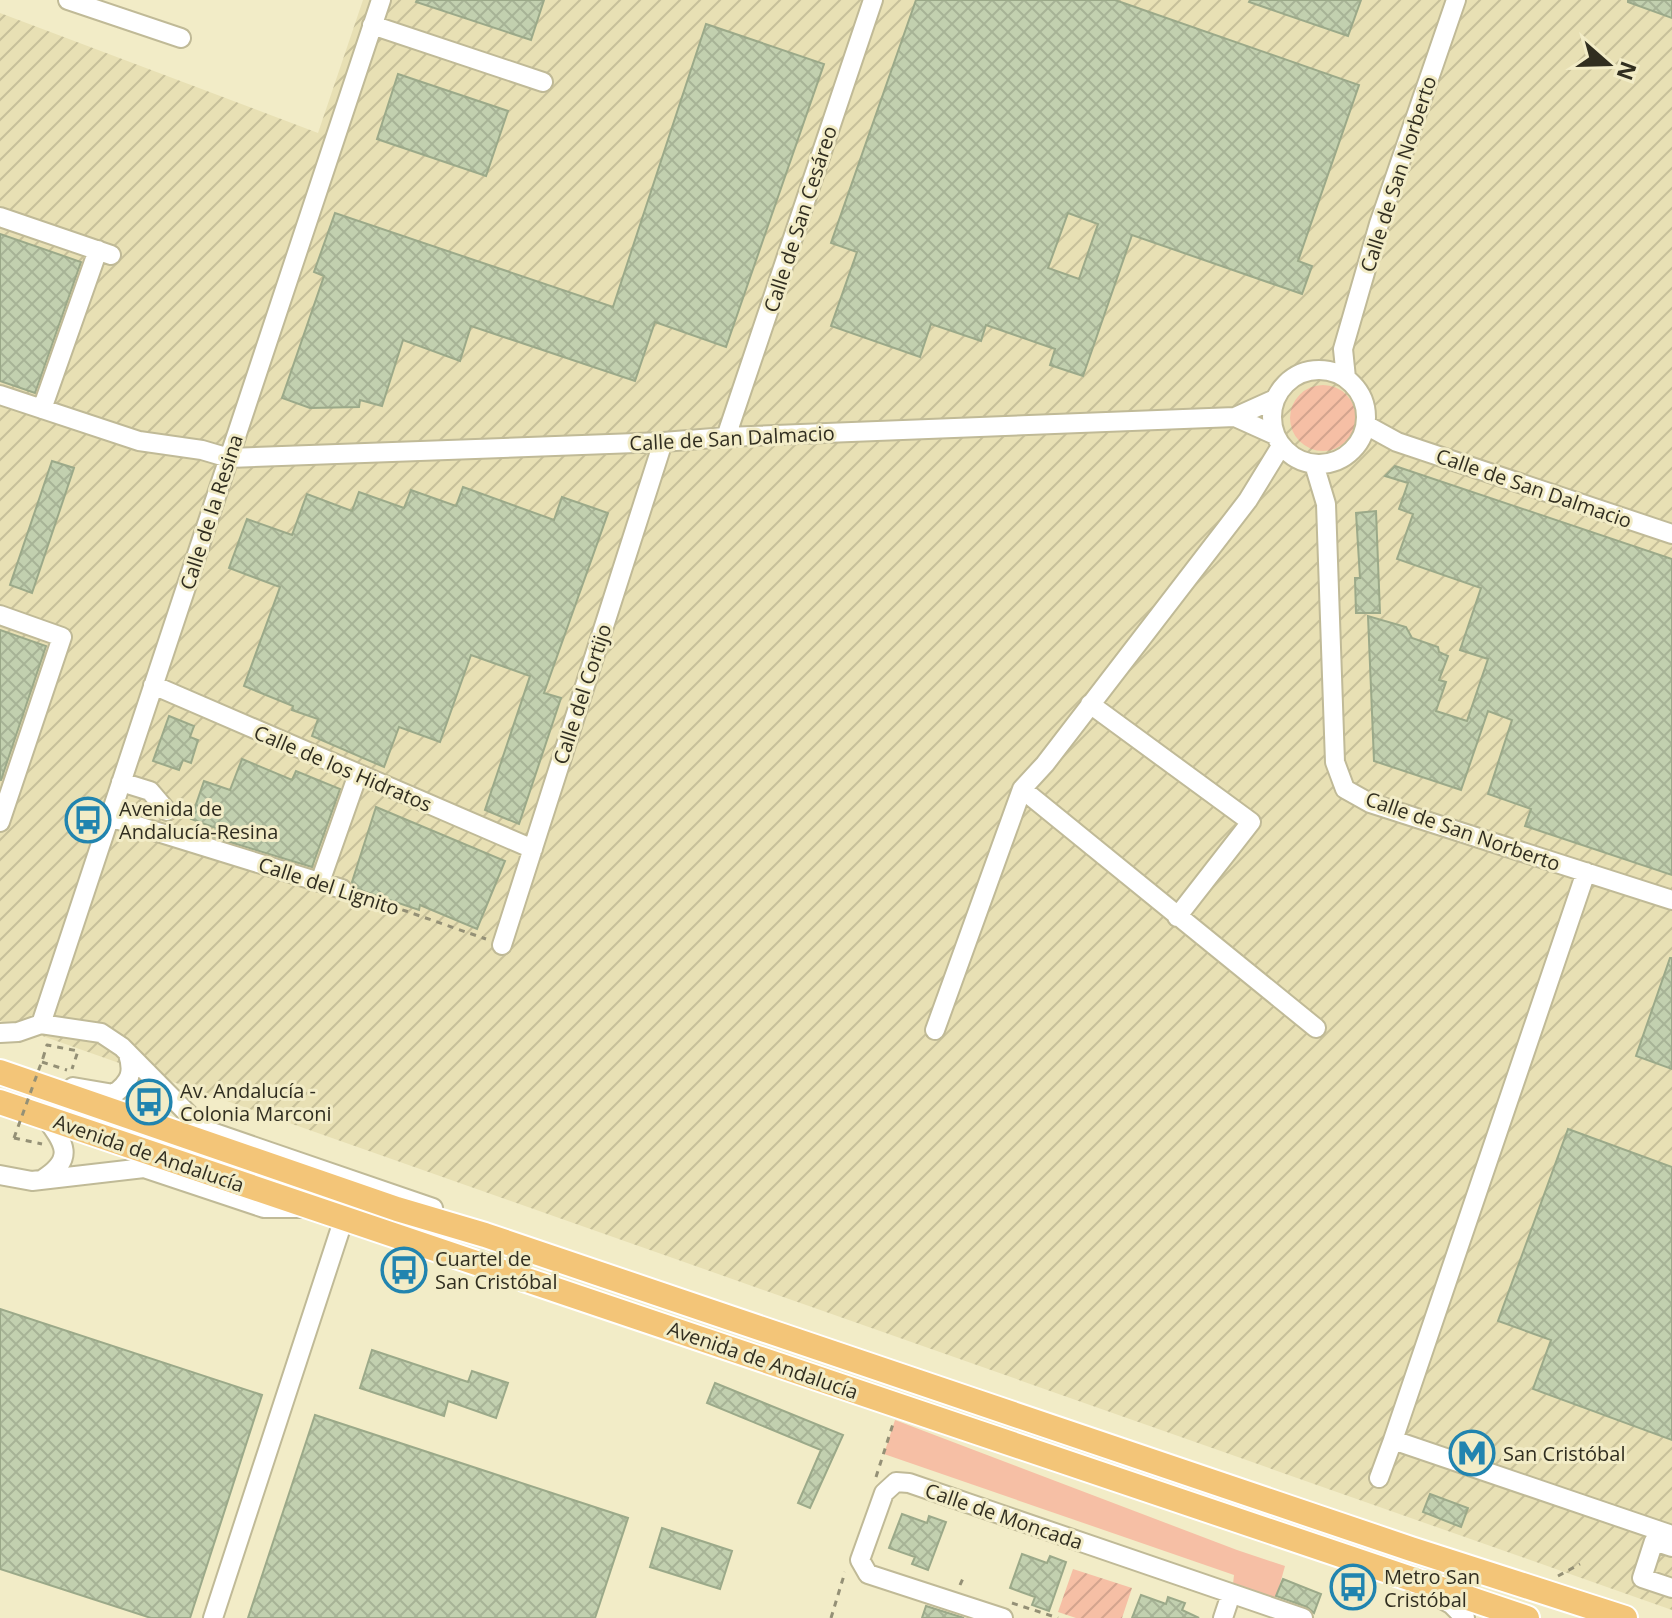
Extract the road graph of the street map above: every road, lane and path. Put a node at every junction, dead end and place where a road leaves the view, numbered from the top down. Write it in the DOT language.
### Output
graph roads {
  1 [pos="68,0"];
  2 [pos="381,0"];
  3 [pos="873,0"];
  4 [pos="1456,0"];
  5 [pos="372,25"];
  6 [pos="181,38"];
  7 [pos="543,82"];
  8 [pos="0,217"];
  9 [pos="1343,349"];
  10 [pos="1320,369"];
  11 [pos="1346,378"];
  12 [pos="0,395"];
  13 [pos="1275,399"];
  14 [pos="42,409"];
  15 [pos="1235,417"];
  16 [pos="1366,425"];
  17 [pos="726,437"];
  18 [pos="1278,441"];
  19 [pos="663,442"];
  20 [pos="1397,442"];
  21 [pos="1355,448"];
  22 [pos="229,458"];
  23 [pos="1336,461"];
  24 [pos="1314,464"];
  25 [pos="1326,504"];
  26 [pos="1672,534"];
  27 [pos="0,615"];
  28 [pos="153,685"];
  29 [pos="1090,704"];
  30 [pos="358,774"];
  31 [pos="121,782"];
  32 [pos="1022,789"];
  33 [pos="167,811"];
  34 [pos="109,817"];
  35 [pos="0,822"];
  36 [pos="533,849"];
  37 [pos="1586,872"];
  38 [pos="320,882"];
  39 [pos="342,889"];
  40 [pos="1672,900"];
  41 [pos="1177,917"];
  42 [pos="502,945"];
  43 [pos="41,1024"];
  44 [pos="1316,1028"];
  45 [pos="935,1030"];
  46 [pos="0,1033"];
  47 [pos="128,1054"];
  48 [pos="42,1060"];
  49 [pos="0,1062"];
  50 [pos="0,1072"];
  51 [pos="0,1102"];
  52 [pos="45,1117"];
  53 [pos="48,1145"];
  54 [pos="0,1175"];
  55 [pos="43,1179"];
  56 [pos="312,1209"];
  57 [pos="344,1218"];
  58 [pos="485,1235"];
  59 [pos="1393,1440"];
  60 [pos="1379,1478"];
  61 [pos="1672,1535"];
  62 [pos="1672,1547"];
  63 [pos="1580,1564"];
  64 [pos="964,1576"];
  65 [pos="1404,1578"];
  66 [pos="1554,1578"];
  67 [pos="960,1585"];
  68 [pos="1672,1588"];
  69 [pos="1231,1594"];
  70 [pos="980,1614"];
  71 [pos="213,1618"];
  72 [pos="1003,1618"];
  73 [pos="1223,1618"];
  74 [pos="1303,1618"];
  75 [pos="1465,1618"];
  76 [pos="1527,1618"];
  77 [pos="1625,1618"];
  1 -- 6 [label="street"];
  2 -- 5 [label="street, Calle de la Resina"];
  3 -- 17 [label="street, Calle de San Cesáreo"];
  4 -- 9 [label="street, Calle de San Norberto"];
  5 -- 7 [label="street"];
  5 -- 22 [label="street, Calle de la Resina"];
  8 -- 14 [label="street"];
  9 -- 10 [label="street"];
  9 -- 11 [label="street, Calle de San Norberto"];
  10 -- 11 [label="street"];
  10 -- 13 [label="street"];
  11 -- 16 [label="street"];
  12 -- 14 [label="street, Calle de San Dalmacio"];
  13 -- 15 [label="street, Calle de San Dalmacio"];
  13 -- 18 [label="street"];
  14 -- 22 [label="street, Calle de San Dalmacio"];
  15 -- 17 [label="street, Calle de San Dalmacio"];
  15 -- 18 [label="street, Calle de San Dalmacio"];
  16 -- 20 [label="street, Calle de San Dalmacio"];
  16 -- 21 [label="street"];
  17 -- 19 [label="street, Calle de San Dalmacio"];
  18 -- 24 [label="street"];
  18 -- 29 [label="street"];
  19 -- 22 [label="street, Calle de San Dalmacio"];
  19 -- 36 [label="street, Calle del Cortijo"];
  20 -- 21 [label="street, Calle de San Dalmacio"];
  20 -- 26 [label="street, Calle de San Dalmacio"];
  21 -- 23 [label="street"];
  22 -- 28 [label="street, Calle de la Resina"];
  23 -- 24 [label="street"];
  23 -- 25 [label="street, Calle de San Norberto"];
  24 -- 25 [label="street, Calle de San Norberto"];
  25 -- 37 [label="street, Calle de San Norberto"];
  27 -- 35 [label="street"];
  28 -- 30 [label="street, Calle de los Hidratos"];
  28 -- 31 [label="street, Calle de la Resina"];
  29 -- 32 [label="street"];
  29 -- 41 [label="street"];
  30 -- 36 [label="street, Calle de los Hidratos"];
  30 -- 38 [label="street"];
  31 -- 33 [label="street"];
  31 -- 34 [label="street, Calle de la Resina"];
  32 -- 41 [label="street"];
  32 -- 45 [label="street"];
  34 -- 38 [label="street, Calle del Lignito"];
  34 -- 43 [label="street, Calle de la Resina"];
  36 -- 42 [label="street, Calle del Cortijo"];
  37 -- 40 [label="street, Calle de San Norberto"];
  37 -- 59 [label="street"];
  38 -- 39 [label="street, Calle del Lignito"];
  39 -- 42 [label="path, Calle del Lignito"];
  41 -- 44 [label="street"];
  43 -- 46 [label="street, Avenida de Andalucía"];
  43 -- 47 [label="street, Avenida de Andalucía"];
  47 -- 49 [label="street, Avenida de Andalucía"];
  47 -- 58 [label="street, Avenida de Andalucía"];
  48 -- 48 [label="path"];
  48 -- 53 [label="path, bridge"];
  50 -- 58 [label="main road, Avenida de Andalucía"];
  51 -- 52 [label="main road, Avenida de Andalucía"];
  52 -- 55 [label="street"];
  52 -- 56 [label="main road, Avenida de Andalucía"];
  54 -- 55 [label="street"];
  55 -- 56 [label="street"];
  56 -- 57 [label="main road, Avenida de Andalucía"];
  57 -- 65 [label="main road, Avenida de Andalucía"];
  57 -- 71 [label="street"];
  58 -- 77 [label="main road, Avenida de Andalucía"];
  59 -- 60 [label="street"];
  59 -- 61 [label="street"];
  62 -- 68 [label="street"];
  63 -- 66 [label="path"];
  64 -- 67 [label="path"];
  65 -- 75 [label="street"];
  65 -- 76 [label="main road, Avenida de Andalucía"];
  69 -- 70 [label="street, Calle de Moncada"];
  69 -- 73 [label="street"];
  69 -- 74 [label="street, Calle de Moncada"];
  70 -- 72 [label="street, Calle de Moncada"];
}
